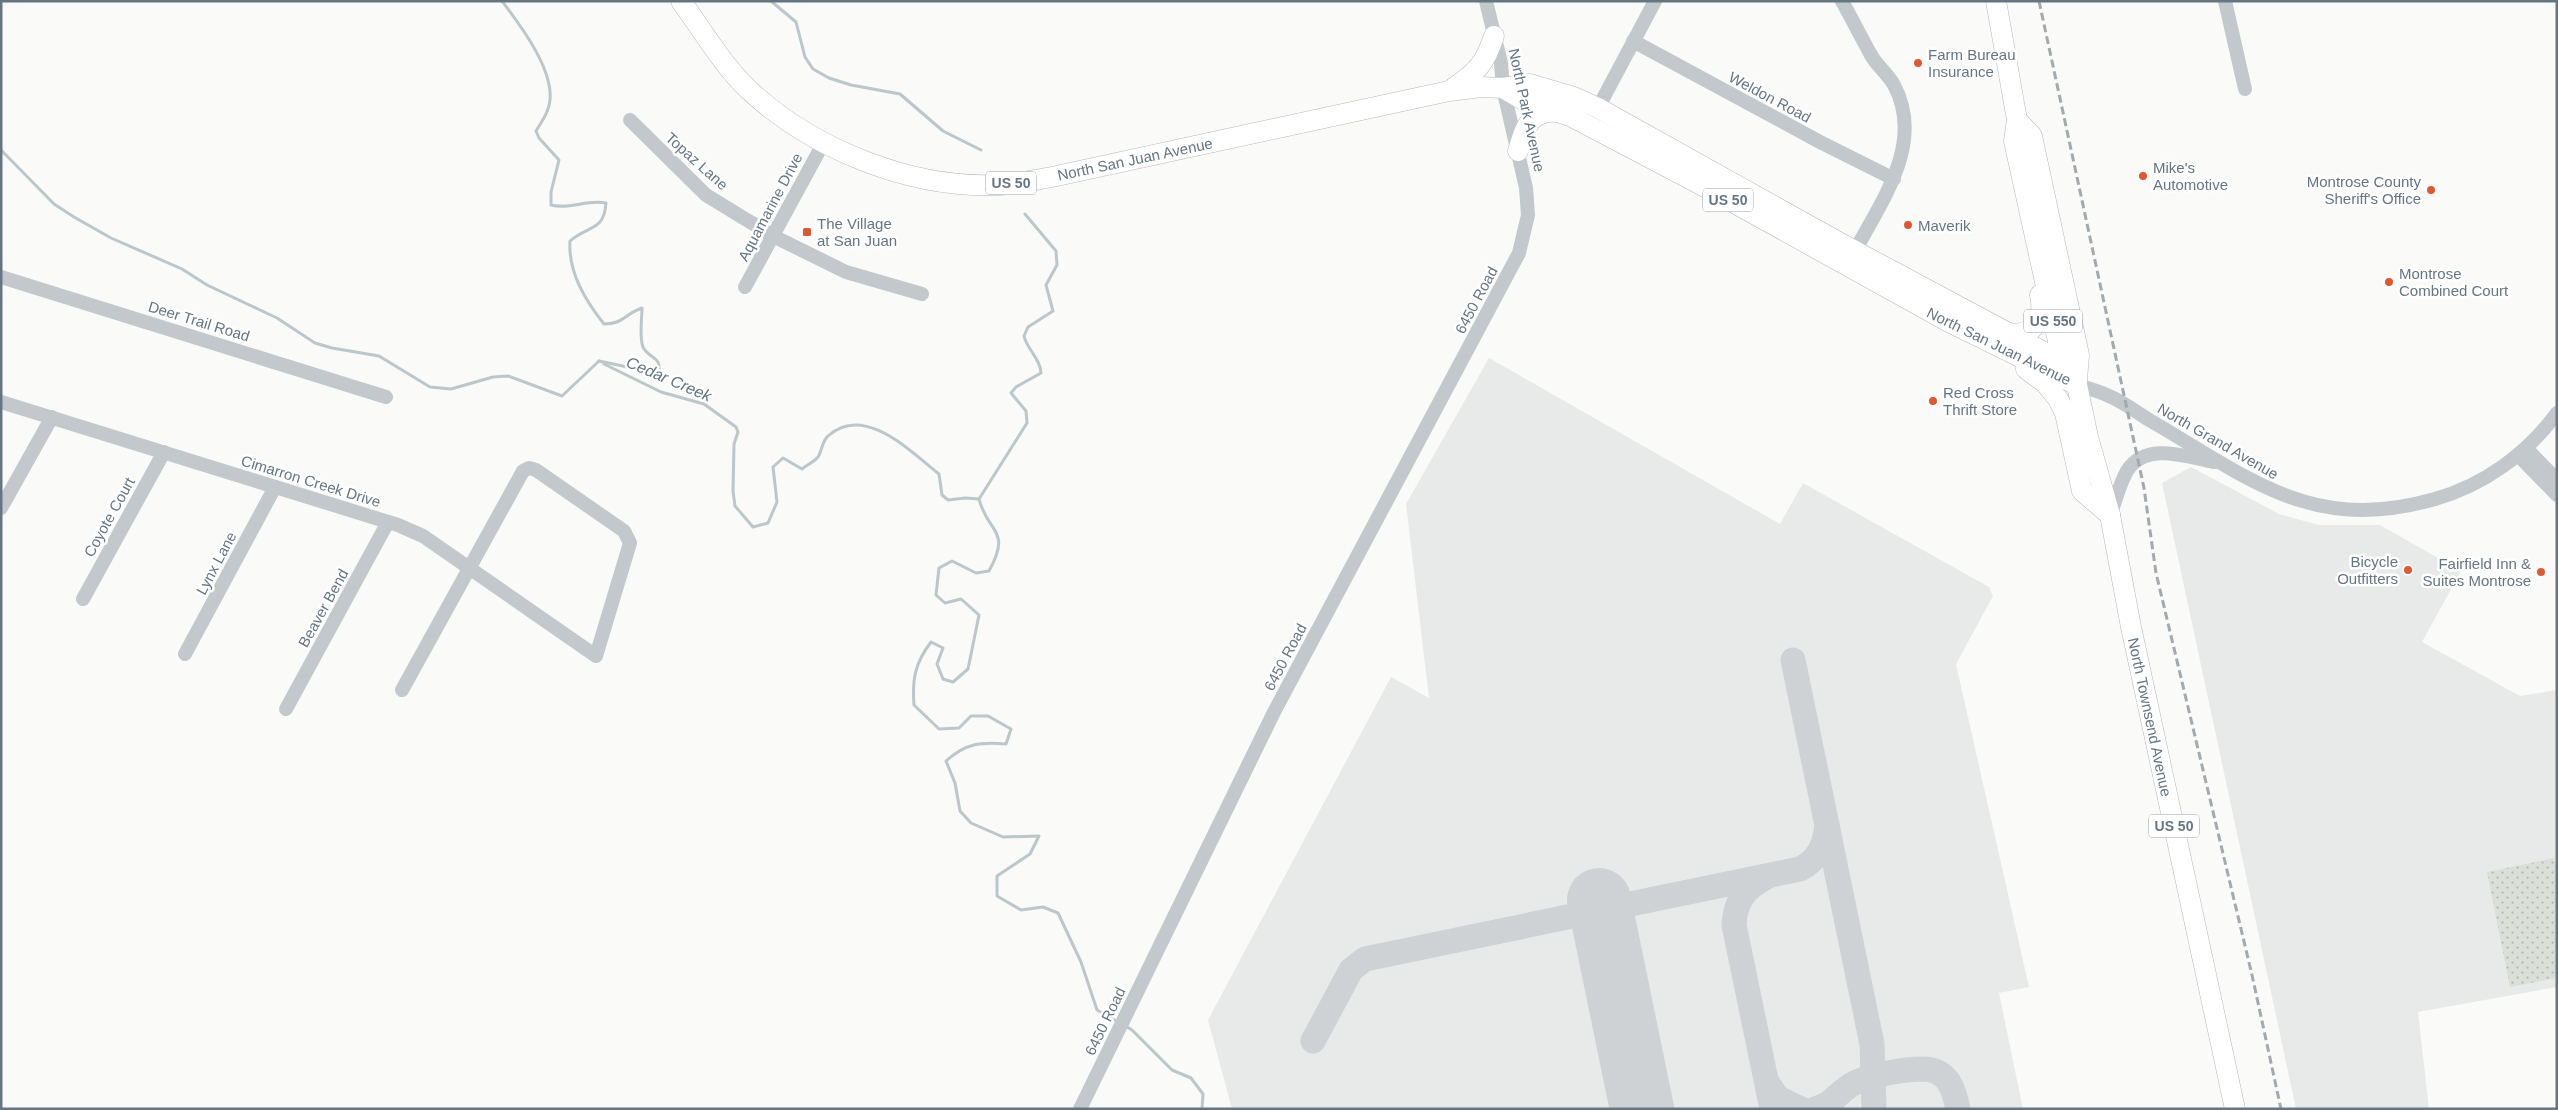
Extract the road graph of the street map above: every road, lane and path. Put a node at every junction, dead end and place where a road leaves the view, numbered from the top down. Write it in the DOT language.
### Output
graph roads {
  1 [pos="681,1"];
  2 [pos="1486,1"];
  3 [pos="1655,1"];
  4 [pos="1842,1"];
  5 [pos="1996,1"];
  6 [pos="2225,1"];
  7 [pos="1494,36"];
  8 [pos="1633,41"];
  9 [pos="1502,88"];
  10 [pos="2245,89"];
  11 [pos="1449,91"];
  12 [pos="1598,108"];
  13 [pos="1561,113"];
  14 [pos="630,120"];
  15 [pos="2017,120"];
  16 [pos="824,142"];
  17 [pos="1518,151"];
  18 [pos="1894,179"];
  19 [pos="2030,217"];
  20 [pos="1527,226"];
  21 [pos="773,236"];
  22 [pos="1855,251"];
  23 [pos="1,277"];
  24 [pos="745,287"];
  25 [pos="922,294"];
  26 [pos="1948,322"];
  27 [pos="2010,333"];
  28 [pos="2077,384"];
  29 [pos="386,397"];
  30 [pos="1,402"];
  31 [pos="2557,413"];
  32 [pos="52,417"];
  33 [pos="2522,451"];
  34 [pos="164,452"];
  35 [pos="2220,463"];
  36 [pos="2557,480"];
  37 [pos="275,487"];
  38 [pos="2557,495"];
  39 [pos="1,508"];
  40 [pos="2110,515"];
  41 [pos="388,522"];
  42 [pos="470,568"];
  43 [pos="83,599"];
  44 [pos="185,654"];
  45 [pos="402,690"];
  46 [pos="286,709"];
  47 [pos="1080,1109"];
  48 [pos="2235,1109"];
  1 -- 16 [label="highway, North San Juan Avenue / US 50"];
  2 -- 7 [label="street, North Park Avenue"];
  3 -- 8 [label="street"];
  4 -- 18 [label="street"];
  5 -- 15 [label="highway, North Townsend Avenue / US 550"];
  6 -- 10 [label="street"];
  7 -- 9 [label="street, North Park Avenue"];
  7 -- 11 [label="highway"];
  8 -- 12 [label="street"];
  8 -- 18 [label="street, Weldon Road"];
  9 -- 11 [label="highway, North San Juan Avenue / US 50"];
  9 -- 12 [label="highway, North San Juan Avenue / US 50"];
  9 -- 13 [label="highway, North San Juan Avenue / US 50"];
  9 -- 17 [label="street, North Park Avenue"];
  11 -- 16 [label="highway, North San Juan Avenue / US 50"];
  12 -- 22 [label="highway, North San Juan Avenue / US 50"];
  13 -- 17 [label="highway"];
  13 -- 26 [label="highway, North San Juan Avenue / US 50"];
  14 -- 21 [label="street, Topaz Lane"];
  15 -- 19 [label="highway, North Townsend Avenue / US 550"];
  15 -- 28 [label="highway, North Townsend Avenue / US 550"];
  16 -- 21 [label="street, Aquamarine Drive"];
  17 -- 20 [label="street, North Park Avenue"];
  18 -- 22 [label="street"];
  19 -- 27 [label="highway"];
  19 -- 28 [label="highway, North Townsend Avenue / US 550"];
  20 -- 47 [label="street, 6450 Road"];
  21 -- 24 [label="street, Aquamarine Drive"];
  21 -- 25 [label="street, Topaz Lane"];
  22 -- 27 [label="highway, North San Juan Avenue / US 50"];
  23 -- 29 [label="street, Deer Trail Road"];
  26 -- 28 [label="highway, North San Juan Avenue / US 50"];
  26 -- 40 [label="highway, US 50"];
  27 -- 28 [label="highway, North San Juan Avenue / US 50"];
  28 -- 35 [label="street, North Grand Avenue"];
  28 -- 40 [label="highway, North Townsend Avenue / US 50"];
  30 -- 32 [label="street, Cimarron Creek Drive"];
  31 -- 33 [label="street, North Grand Avenue"];
  32 -- 34 [label="street, Cimarron Creek Drive"];
  32 -- 39 [label="street"];
  33 -- 35 [label="street, North Grand Avenue"];
  33 -- 36 [label="street"];
  33 -- 38 [label="street"];
  34 -- 37 [label="street, Cimarron Creek Drive"];
  34 -- 43 [label="street, Coyote Court"];
  35 -- 40 [label="street"];
  37 -- 41 [label="street, Cimarron Creek Drive"];
  37 -- 44 [label="street, Lynx Lane"];
  40 -- 48 [label="highway, North Townsend Avenue / US 50"];
  41 -- 42 [label="street, Cimarron Creek Drive"];
  41 -- 46 [label="street, Beaver Bend"];
  42 -- 42 [label="street"];
  42 -- 45 [label="street"];
}
